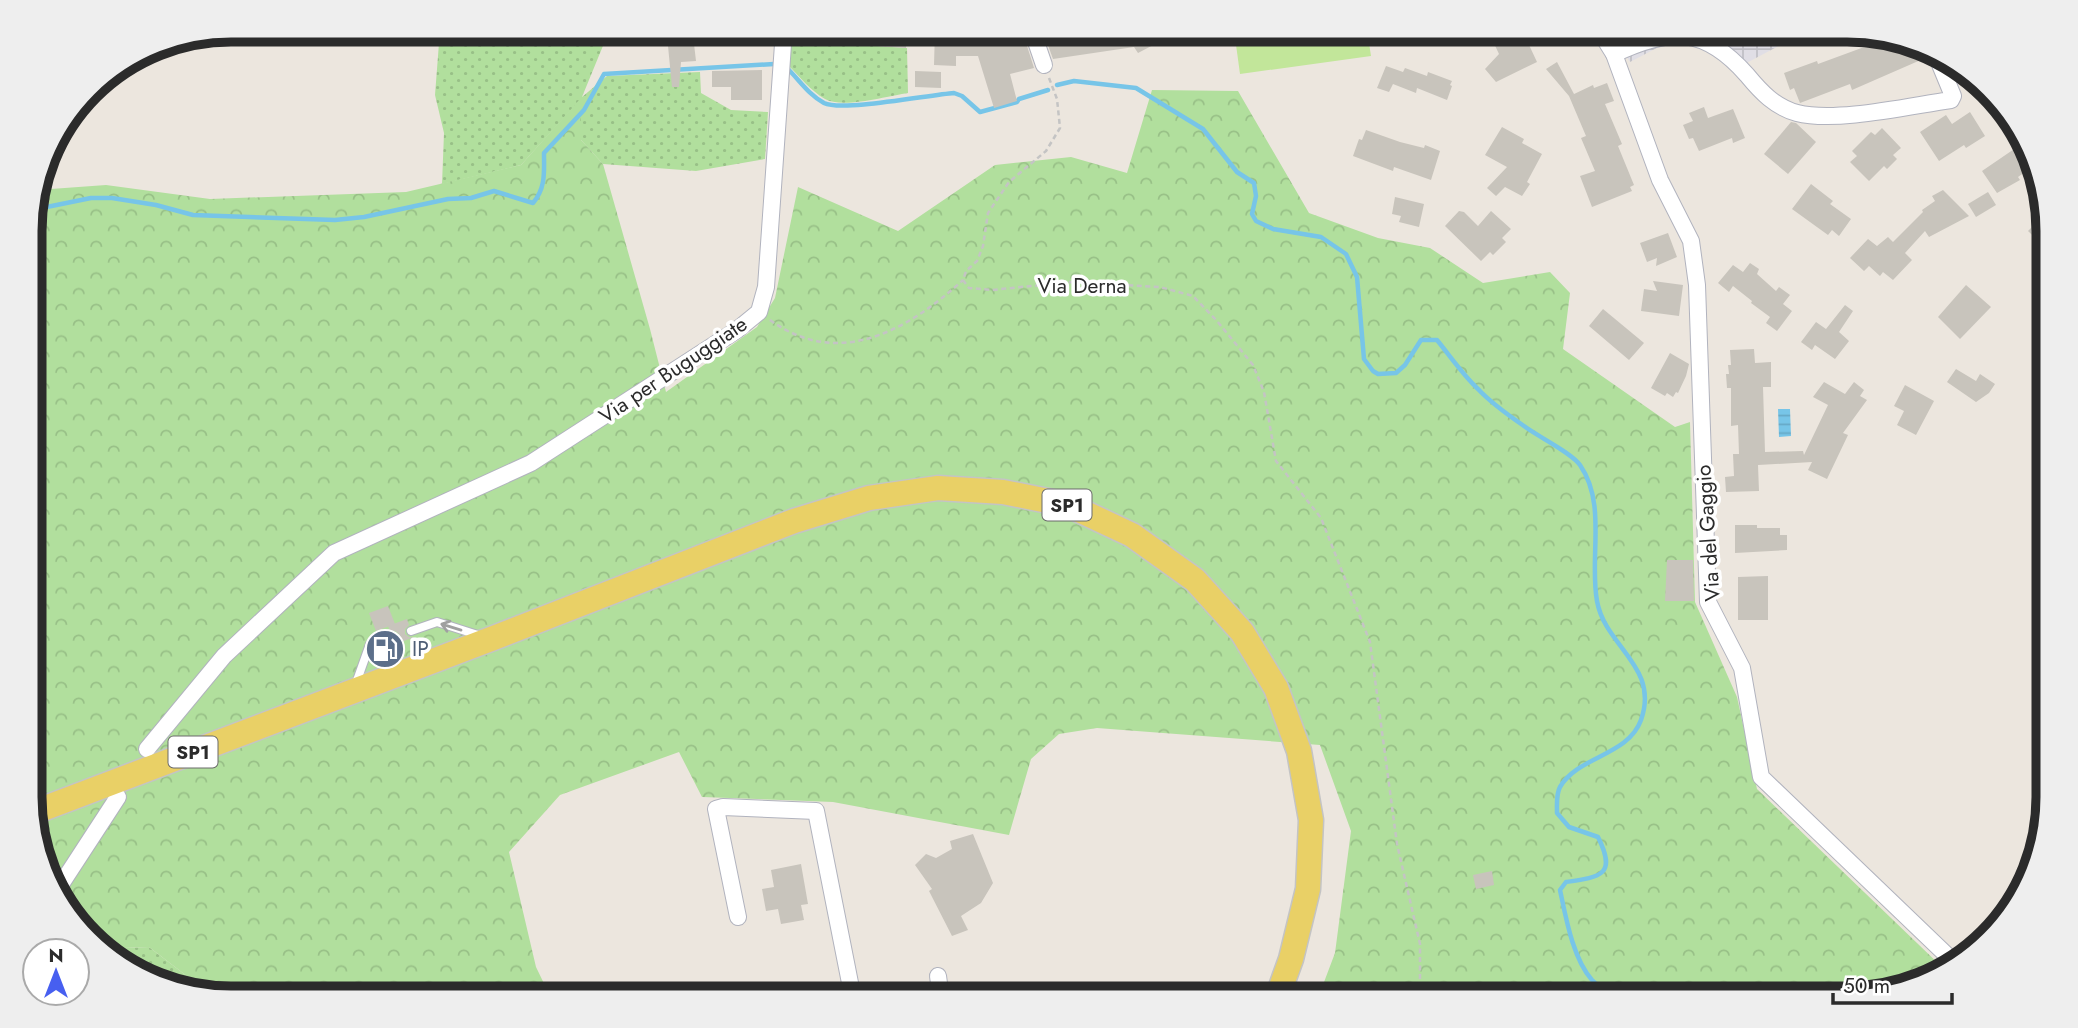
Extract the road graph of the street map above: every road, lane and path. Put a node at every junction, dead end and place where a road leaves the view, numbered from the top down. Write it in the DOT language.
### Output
graph roads {
  1 [pos="782,42"];
  2 [pos="1036,42"];
  3 [pos="1606,42"];
  4 [pos="1641,42"];
  5 [pos="1707,42"];
  6 [pos="1614,54"];
  7 [pos="1044,65"];
  8 [pos="1941,67"];
  9 [pos="963,280"];
  10 [pos="759,312"];
  11 [pos="411,631"];
  12 [pos="393,637"];
  13 [pos="491,639"];
  14 [pos="353,691"];
  15 [pos="147,749"];
  16 [pos="118,797"];
  17 [pos="43,809"];
  18 [pos="62,883"];
  19 [pos="738,917"];
  20 [pos="1948,956"];
  21 [pos="938,976"];
  22 [pos="851,986"];
  23 [pos="939,986"];
  24 [pos="1281,986"];
  25 [pos="1417,986"];
  1 -- 10 [label="street, Via per Buguggiate"];
  2 -- 7 [label="street"];
  3 -- 6 [label="street, Via del Gaggio"];
  4 -- 6 [label="street"];
  5 -- 8 [label="street"];
  6 -- 20 [label="street, Via del Gaggio"];
  7 -- 9 [label="path"];
  9 -- 10 [label="path"];
  9 -- 25 [label="path, Via Derna"];
  10 -- 15 [label="street, Via per Buguggiate"];
  13 -- 11 [label="lane, one-way"];
  12 -- 14 [label="lane"];
  13 -- 14 [label="main road, SP1"];
  13 -- 24 [label="main road, SP1"];
  14 -- 17 [label="main road, SP1"];
  16 -- 18 [label="street"];
  19 -- 22 [label="street"];
  21 -- 23 [label="street"];
}
